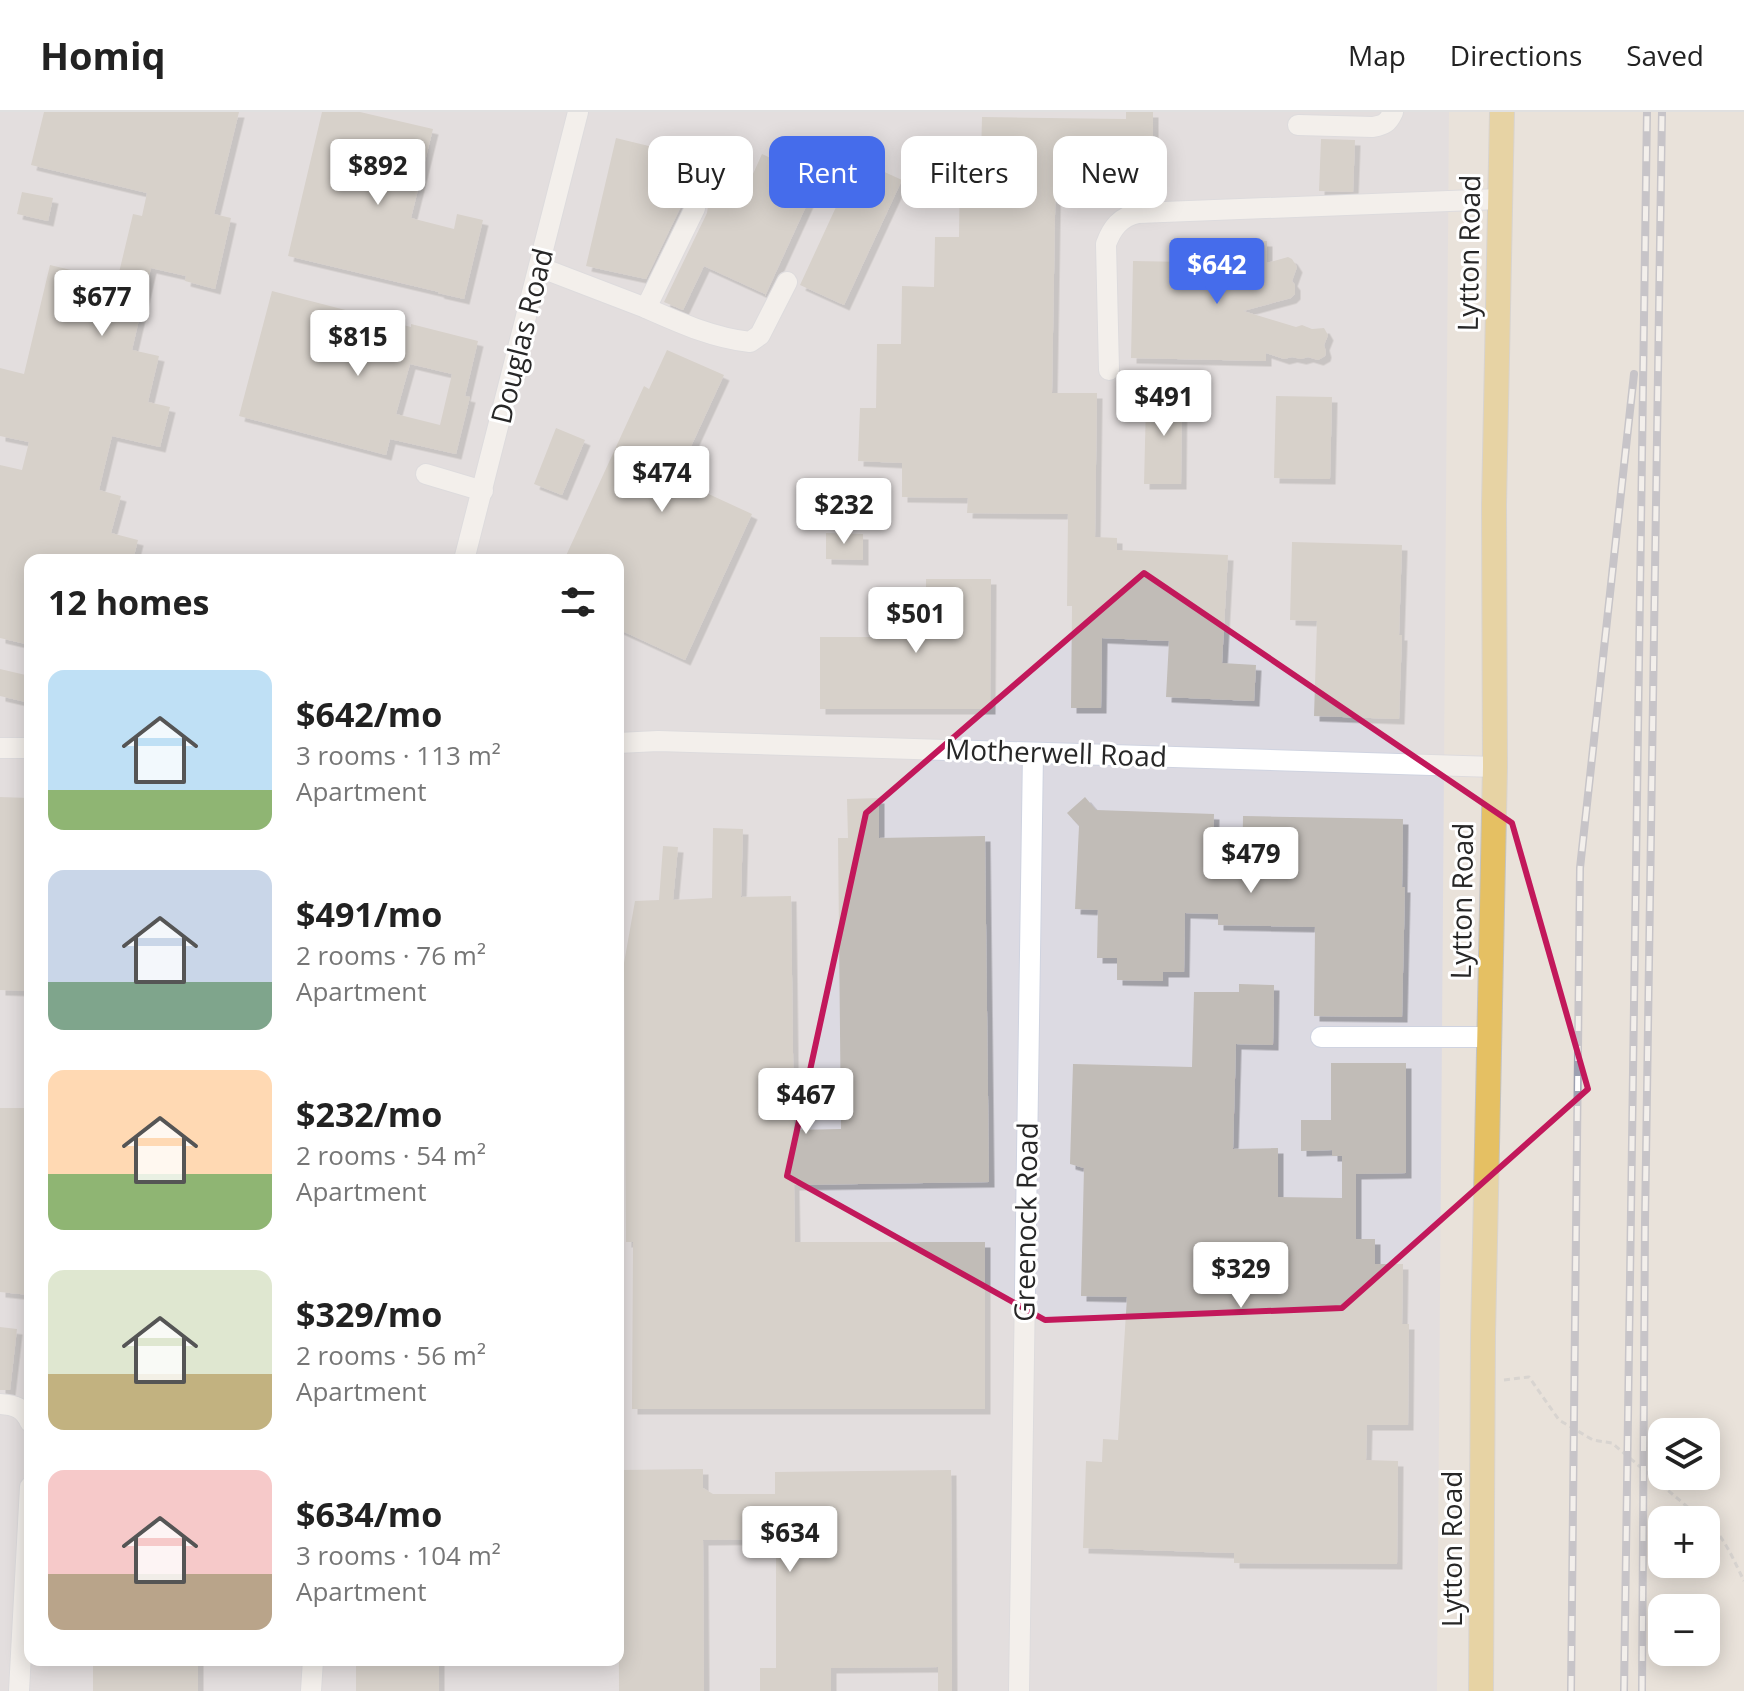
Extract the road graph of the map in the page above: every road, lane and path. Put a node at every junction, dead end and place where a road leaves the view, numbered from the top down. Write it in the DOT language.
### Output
graph roads {
  1 [pos="578,112"];
  2 [pos="1393,112"];
  3 [pos="1502,112"];
  4 [pos="1298,125"];
  5 [pos="1500,199"];
  6 [pos="695,208"];
  7 [pos="539,267"];
  8 [pos="787,282"];
  9 [pos="646,308"];
  10 [pos="1109,370"];
  11 [pos="426,474"];
  12 [pos="483,491"];
  13 [pos="466,554"];
  14 [pos="624,743"];
  15 [pos="0,748"];
  16 [pos="24,748"];
  17 [pos="1033,753"];
  18 [pos="1495,767"];
  19 [pos="1321,1037"];
  20 [pos="1489,1037"];
  21 [pos="1483,1382"];
  22 [pos="0,1404"];
  23 [pos="24,1411"];
  24 [pos="1686,1506"];
  25 [pos="1720,1538"];
  26 [pos="1744,1581"];
  27 [pos="24,1598"];
  28 [pos="313,1666"];
  29 [pos="19,1691"];
  30 [pos="311,1691"];
  31 [pos="1019,1691"];
  32 [pos="1481,1691"];
  1 -- 7 [label="street, Douglas Road"];
  2 -- 4 [label="street"];
  3 -- 5 [label="main road, Lytton Road"];
  5 -- 10 [label="street"];
  5 -- 18 [label="main road, Lytton Road"];
  6 -- 9 [label="street"];
  7 -- 9 [label="street"];
  7 -- 12 [label="street, Douglas Road"];
  8 -- 9 [label="street"];
  11 -- 12 [label="street"];
  12 -- 13 [label="street, Douglas Road"];
  14 -- 17 [label="street, Motherwell Road"];
  15 -- 16 [label="street"];
  17 -- 18 [label="street, Motherwell Road"];
  17 -- 31 [label="street, Greenock Road"];
  18 -- 20 [label="main road, Lytton Road"];
  19 -- 20 [label="street"];
  20 -- 21 [label="main road, Lytton Road"];
  21 -- 24 [label="path"];
  21 -- 32 [label="main road, Lytton Road"];
  22 -- 23 [label="street"];
  25 -- 26 [label="path"];
  27 -- 29 [label="street"];
  28 -- 30 [label="street"];
}
